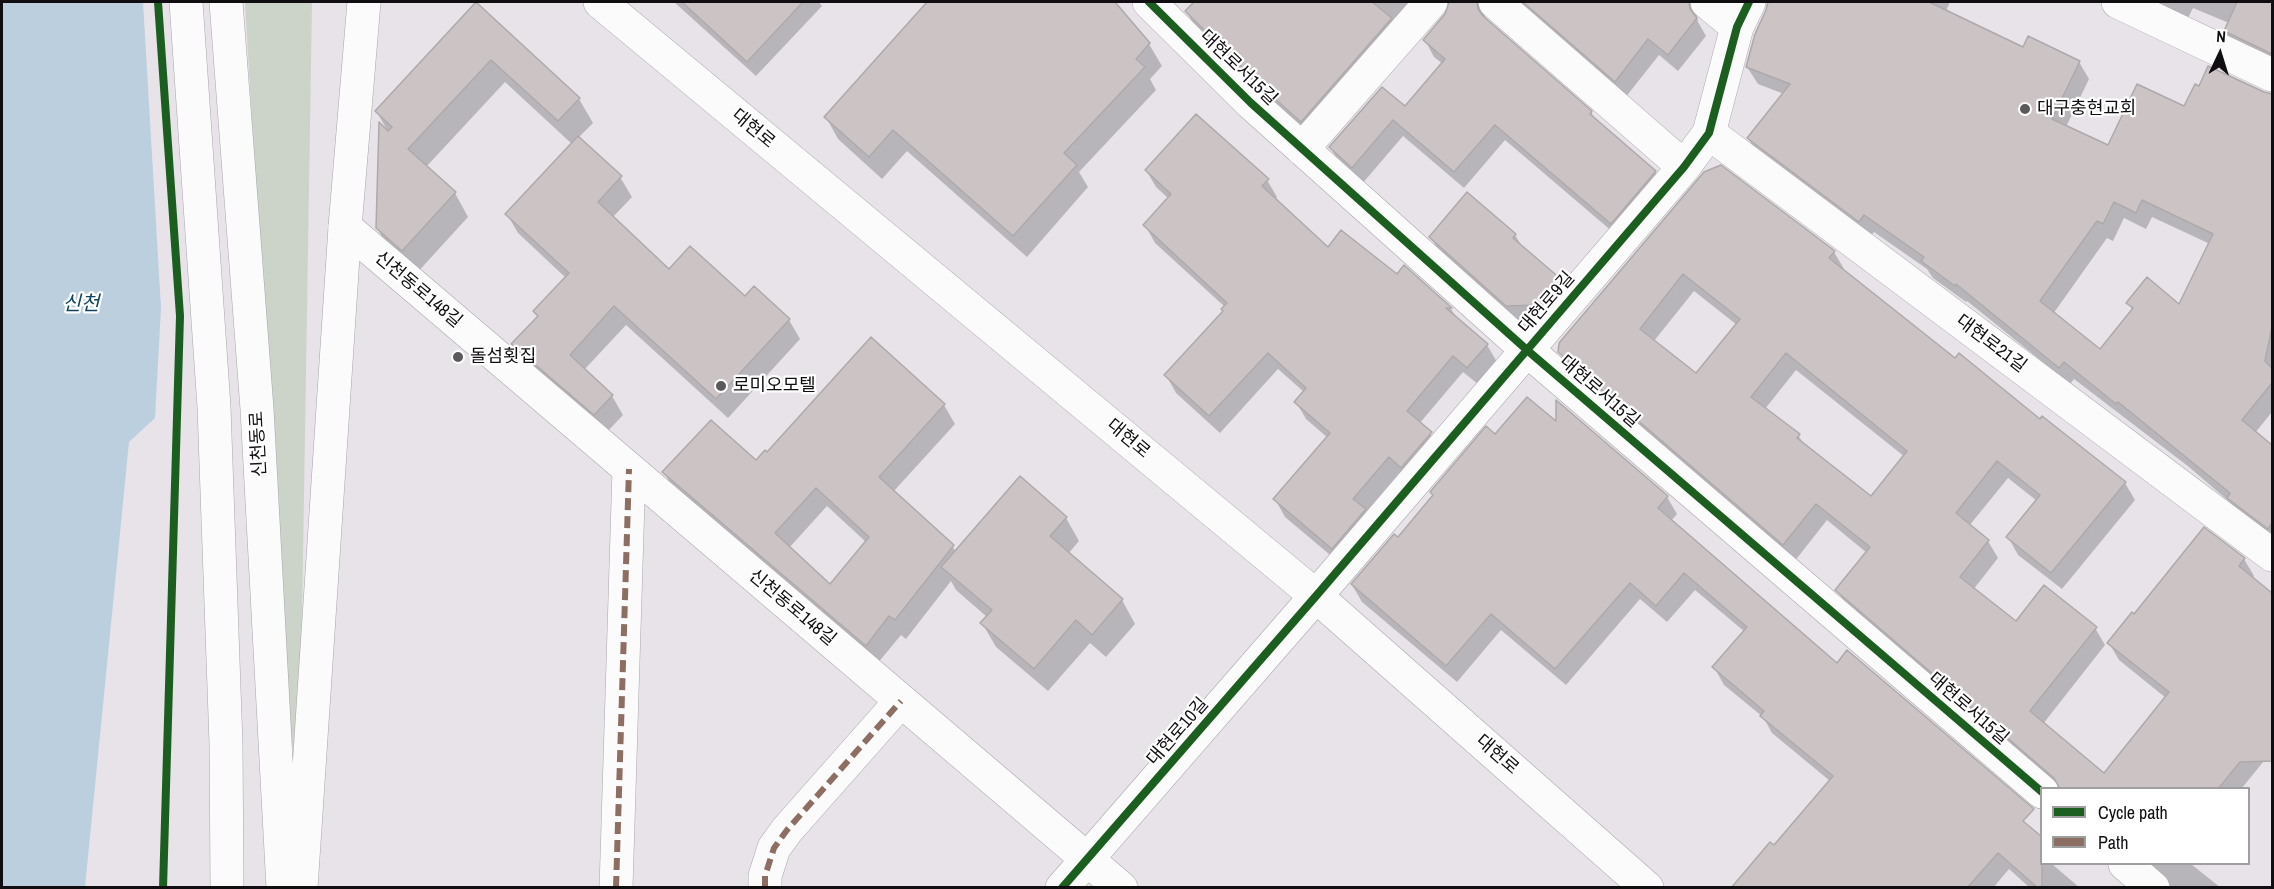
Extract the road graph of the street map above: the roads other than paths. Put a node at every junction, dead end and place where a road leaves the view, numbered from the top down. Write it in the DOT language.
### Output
graph roads {
  1 [pos="186,2"];
  2 [pos="226,2"];
  3 [pos="364,2"];
  4 [pos="600,2"];
  5 [pos="1149,2"];
  6 [pos="1431,2"];
  7 [pos="1495,2"];
  8 [pos="1707,2"];
  9 [pos="2118,2"];
  10 [pos="1743,14"];
  11 [pos="2272,75"];
  12 [pos="1709,133"];
  13 [pos="1302,148"];
  14 [pos="1684,167"];
  15 [pos="345,227"];
  16 [pos="1527,350"];
  17 [pos="629,469"];
  18 [pos="2272,555"];
  19 [pos="1316,596"];
  20 [pos="901,701"];
  21 [pos="2040,790"];
  22 [pos="1087,859"];
  23 [pos="2126,865"];
  24 [pos="226,888"];
  25 [pos="283,888"];
  26 [pos="301,888"];
  27 [pos="616,888"];
  28 [pos="765,888"];
  29 [pos="1062,888"];
  30 [pos="1121,888"];
  31 [pos="1647,888"];
  32 [pos="2153,888"];
  1 -- 24 [label="street"];
  2 -- 25 [label="street, 신천동로"];
  3 -- 15 [label="street"];
  4 -- 19 [label="street, 대현로"];
  5 -- 13 [label="street, 대현로서15길"];
  6 -- 13 [label="street"];
  7 -- 14 [label="street"];
  8 -- 10 [label="street, 대현로9길"];
  9 -- 11 [label="street"];
  10 -- 12 [label="street, 대현로9길"];
  12 -- 14 [label="street, 대현로9길"];
  12 -- 18 [label="street, 대현로21길"];
  13 -- 16 [label="street, 대현로서15길"];
  14 -- 16 [label="street, 대현로9길"];
  15 -- 17 [label="street, 신천동로148길"];
  15 -- 26 [label="street"];
  16 -- 19 [label="street, 대현로9길"];
  16 -- 21 [label="street, 대현로서15길"];
  17 -- 20 [label="street, 신천동로148길"];
  17 -- 27 [label="street"];
  19 -- 22 [label="street, 대현로10길"];
  19 -- 31 [label="street, 대현로"];
  20 -- 22 [label="street, 신천동로148길"];
  20 -- 28 [label="street"];
  22 -- 29 [label="street, 대현로10길"];
  22 -- 30 [label="street, 신천동로148길"];
  23 -- 32 [label="street"];
}
